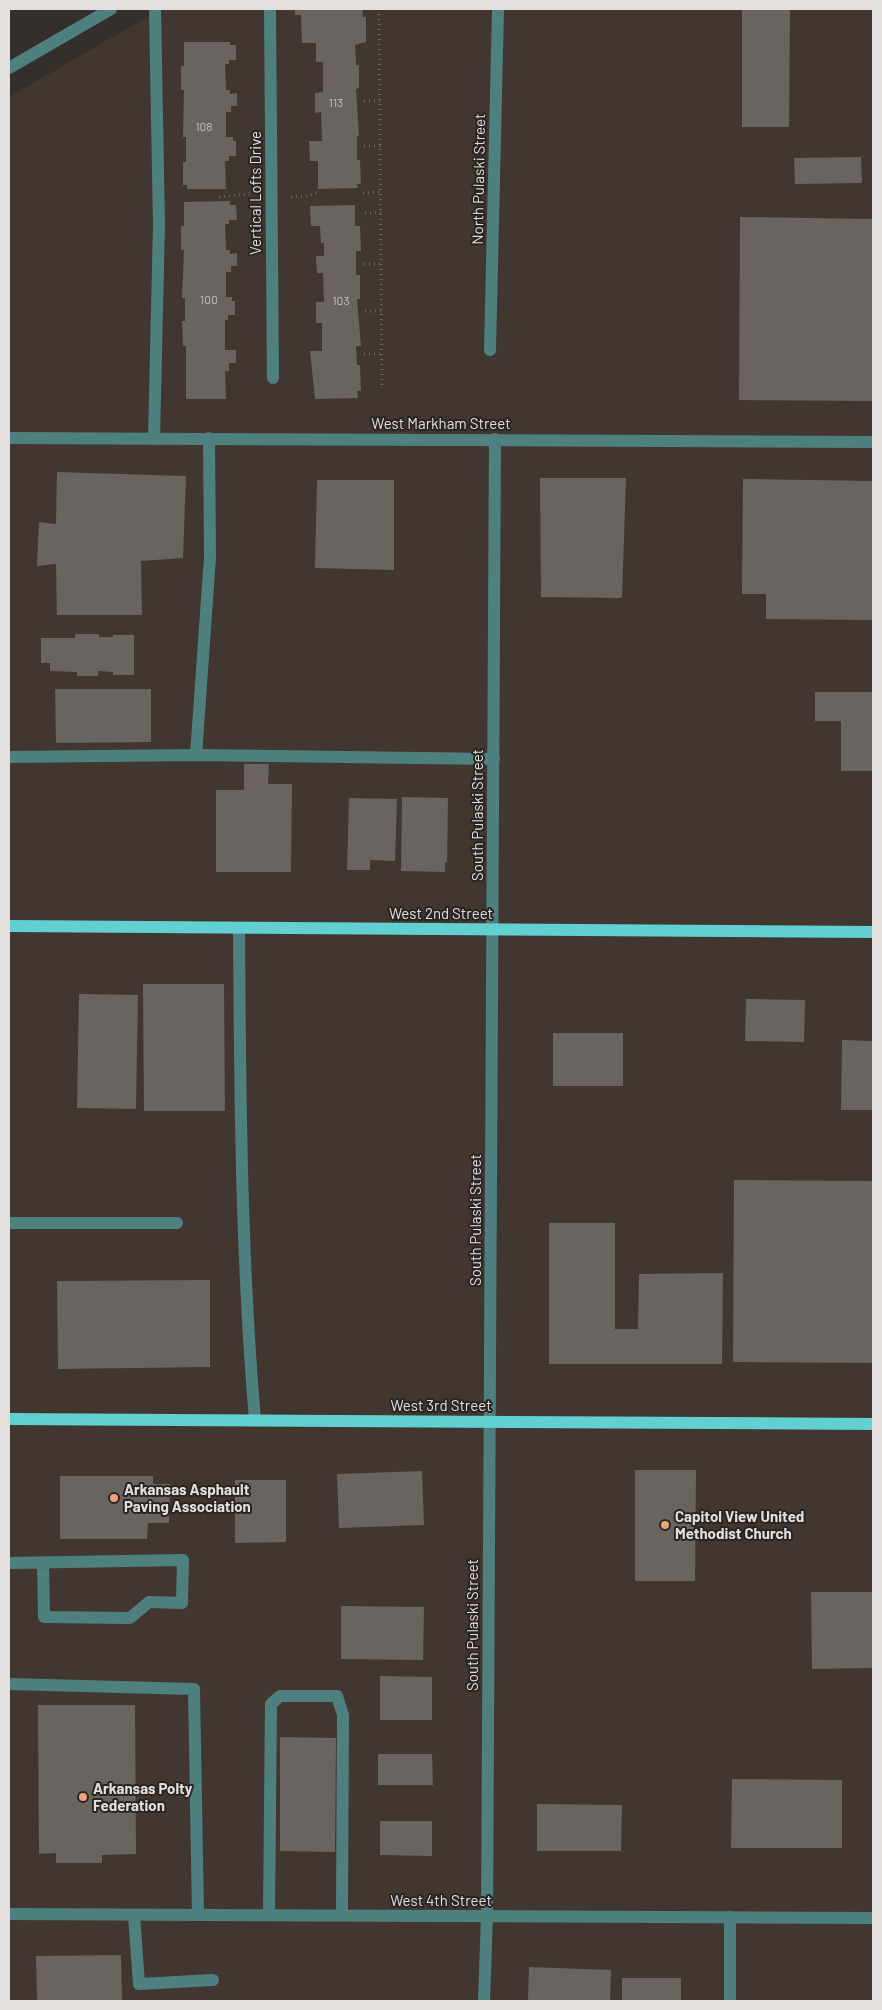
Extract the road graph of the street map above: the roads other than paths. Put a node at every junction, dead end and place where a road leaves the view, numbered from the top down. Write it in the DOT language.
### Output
graph roads {
  1 [pos="111,9"];
  2 [pos="155,9"];
  3 [pos="270,9"];
  4 [pos="498,9"];
  5 [pos="9,68"];
  6 [pos="490,350"];
  7 [pos="273,378"];
  8 [pos="9,438"];
  9 [pos="209,438"];
  10 [pos="154,439"];
  11 [pos="495,439"];
  12 [pos="873,442"];
  13 [pos="196,756"];
  14 [pos="9,757"];
  15 [pos="494,759"];
  16 [pos="9,926"];
  17 [pos="239,928"];
  18 [pos="492,929"];
  19 [pos="873,932"];
  20 [pos="9,1223"];
  21 [pos="177,1224"];
  22 [pos="9,1419"];
  23 [pos="256,1420"];
  24 [pos="490,1421"];
  25 [pos="873,1424"];
  26 [pos="9,1563"];
  27 [pos="43,1563"];
  28 [pos="9,1684"];
  29 [pos="9,1914"];
  30 [pos="134,1915"];
  31 [pos="198,1915"];
  32 [pos="269,1915"];
  33 [pos="342,1915"];
  34 [pos="487,1916"];
  35 [pos="730,1917"];
  36 [pos="873,1918"];
  37 [pos="213,1980"];
  38 [pos="484,2001"];
  39 [pos="730,2001"];
  1 -- 5 [label="street"];
  2 -- 10 [label="street"];
  3 -- 7 [label="street, Vertical Lofts Drive"];
  4 -- 6 [label="street, North Pulaski Street"];
  8 -- 10 [label="street, West Markham Street"];
  9 -- 10 [label="street, West Markham Street"];
  9 -- 11 [label="street, West Markham Street"];
  9 -- 13 [label="street"];
  11 -- 12 [label="street, West Markham Street"];
  11 -- 15 [label="street, South Pulaski Street"];
  13 -- 14 [label="street"];
  13 -- 15 [label="street"];
  15 -- 18 [label="street, South Pulaski Street"];
  16 -- 17 [label="main road, West 2nd Street"];
  17 -- 18 [label="main road, West 2nd Street"];
  17 -- 23 [label="street"];
  18 -- 19 [label="main road, West 2nd Street"];
  18 -- 24 [label="street, South Pulaski Street"];
  20 -- 21 [label="street"];
  22 -- 23 [label="main road, West 3rd Street"];
  23 -- 24 [label="main road, West 3rd Street"];
  24 -- 25 [label="main road, West 3rd Street"];
  24 -- 34 [label="street, South Pulaski Street"];
  26 -- 27 [label="street"];
  27 -- 27 [label="street"];
  28 -- 31 [label="street"];
  29 -- 30 [label="street, West 4th Street"];
  30 -- 31 [label="street, West 4th Street"];
  30 -- 37 [label="street"];
  31 -- 32 [label="street, West 4th Street"];
  32 -- 33 [label="street, West 4th Street"];
  32 -- 33 [label="street"];
  33 -- 34 [label="street, West 4th Street"];
  34 -- 35 [label="street, West 4th Street"];
  34 -- 38 [label="street, South Pulaski Street"];
  35 -- 36 [label="street, West 4th Street"];
  35 -- 39 [label="street"];
}
